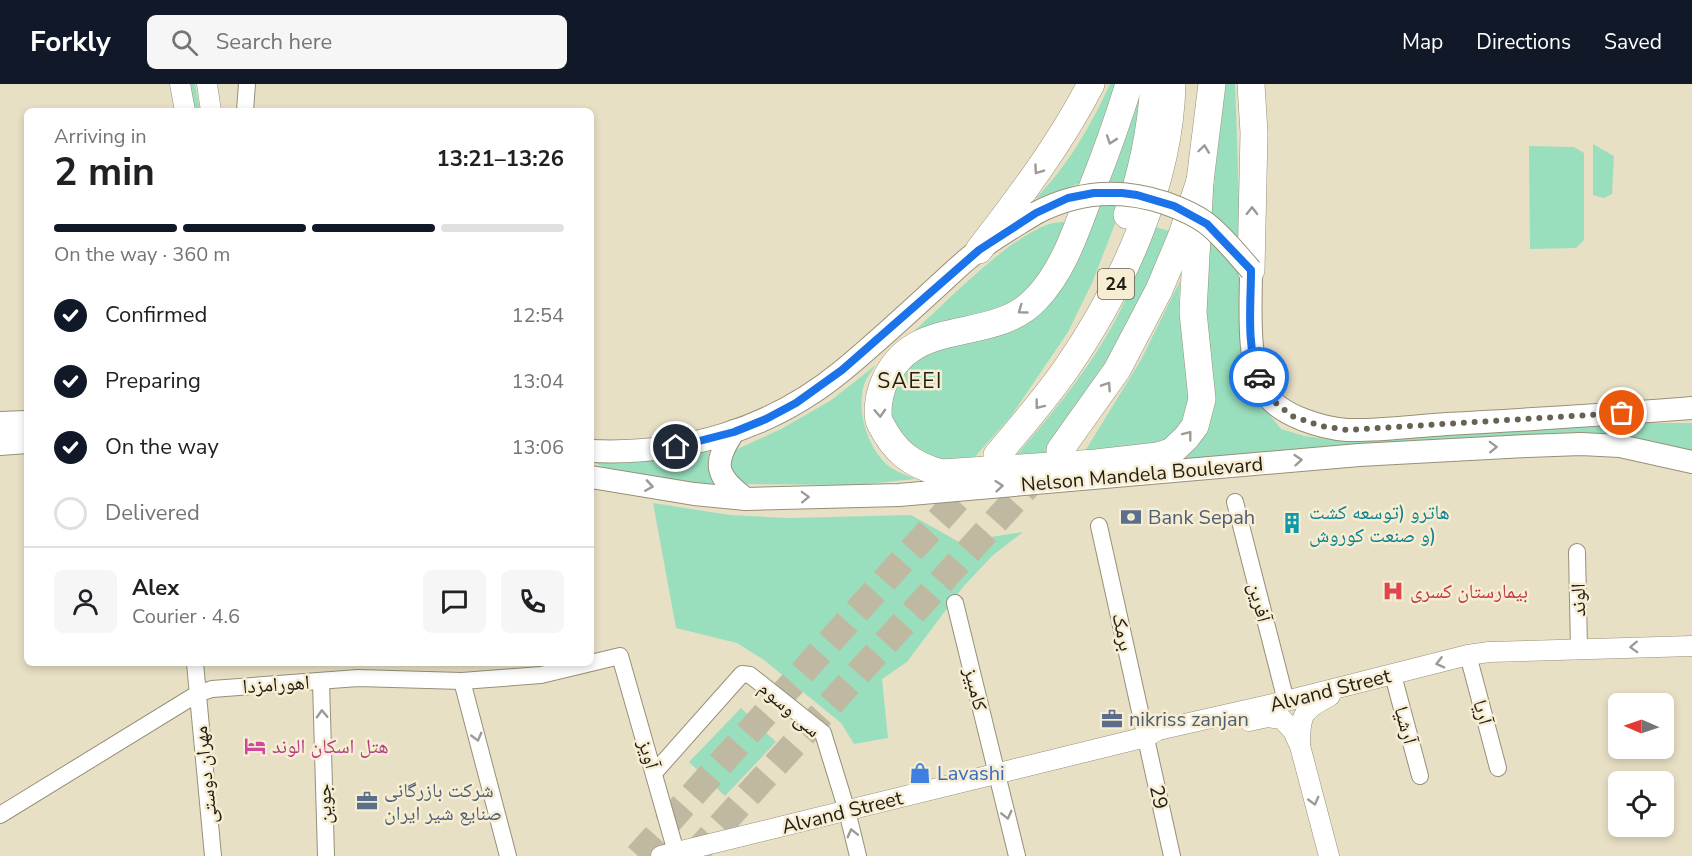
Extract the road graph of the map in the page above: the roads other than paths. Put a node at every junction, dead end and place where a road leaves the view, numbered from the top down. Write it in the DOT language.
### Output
graph roads {
  1 [pos="180,84"];
  2 [pos="207,84"];
  3 [pos="247,84"];
  4 [pos="1090,84"];
  5 [pos="1129,84"];
  6 [pos="1154,84"];
  7 [pos="1172,84"];
  8 [pos="1212,84"];
  9 [pos="1251,84"];
  10 [pos="184,108"];
  11 [pos="211,108"];
  12 [pos="245,108"];
  13 [pos="1200,181"];
  14 [pos="979,250"];
  15 [pos="1251,270"];
  16 [pos="1067,368"];
  17 [pos="1692,408"];
  18 [pos="24,422"];
  19 [pos="0,423"];
  20 [pos="734,432"];
  21 [pos="24,442"];
  22 [pos="0,444"];
  23 [pos="1060,450"];
  24 [pos="594,452"];
  25 [pos="997,455"];
  26 [pos="1692,462"];
  27 [pos="594,477"];
  28 [pos="746,499"];
  29 [pos="1235,502"];
  30 [pos="1099,526"];
  31 [pos="1577,552"];
  32 [pos="955,603"];
  33 [pos="1692,646"];
  34 [pos="1579,649"];
  35 [pos="1468,655"];
  36 [pos="620,656"];
  37 [pos="594,662"];
  38 [pos="195,666"];
  39 [pos="578,666"];
  40 [pos="358,670"];
  41 [pos="1393,675"];
  42 [pos="321,681"];
  43 [pos="462,681"];
  44 [pos="1350,684"];
  45 [pos="197,694"];
  46 [pos="1286,701"];
  47 [pos="1146,737"];
  48 [pos="1300,746"];
  49 [pos="1498,768"];
  50 [pos="654,773"];
  51 [pos="996,774"];
  52 [pos="1420,776"];
  53 [pos="847,811"];
  54 [pos="0,815"];
  55 [pos="678,854"];
  56 [pos="213,856"];
  57 [pos="326,856"];
  58 [pos="508,856"];
  59 [pos="858,856"];
  60 [pos="1017,856"];
  61 [pos="1172,856"];
  62 [pos="1329,856"];
  1 -- 10 [label="street"];
  2 -- 11 [label="street"];
  3 -- 12 [label="street"];
  4 -- 14 [label="highway, one-way"];
  5 -- 13 [label="highway, one-way"];
  6 -- 16 [label="highway"];
  7 -- 16 [label="highway, 24"];
  13 -- 8 [label="highway, 24, one-way"];
  15 -- 9 [label="highway, one-way"];
  23 -- 13 [label="highway, 24, one-way"];
  14 -- 15 [label="main road, bridge"];
  14 -- 20 [label="main road"];
  15 -- 17 [label="main road"];
  16 -- 25 [label="highway, 24, one-way"];
  18 -- 19 [label="main road"];
  20 -- 24 [label="main road"];
  20 -- 28 [label="main road"];
  21 -- 22 [label="main road"];
  28 -- 26 [label="main road, Nelson Mandela Boulevard, one-way"];
  27 -- 28 [label="main road, Nelson Mandela Boulevard, one-way"];
  29 -- 46 [label="street, آفرین"];
  30 -- 47 [label="street, برمک"];
  31 -- 34 [label="street, الوند"];
  32 -- 51 [label="street, کامبیز"];
  33 -- 34 [label="street, Alvand Street, one-way"];
  34 -- 35 [label="street, Alvand Street"];
  35 -- 41 [label="street, Alvand Street, one-way"];
  35 -- 49 [label="street, آریا"];
  36 -- 37 [label="street, اهورامزدا"];
  36 -- 50 [label="street, آویز"];
  38 -- 45 [label="street, مهران دوستی"];
  39 -- 43 [label="street, اهورامزدا"];
  40 -- 42 [label="street, اهورامزدا"];
  40 -- 43 [label="street, اهورامزدا"];
  41 -- 44 [label="street, Alvand Street"];
  41 -- 52 [label="street, آرشیا"];
  42 -- 45 [label="street, اهورامزدا"];
  57 -- 42 [label="street, جوین, one-way"];
  43 -- 58 [label="street, one-way"];
  44 -- 46 [label="street, Alvand Street"];
  44 -- 48 [label="street"];
  45 -- 54 [label="street, اهورامزدا"];
  45 -- 56 [label="street, مهران دوستی"];
  46 -- 47 [label="street, Alvand Street"];
  47 -- 48 [label="street"];
  47 -- 51 [label="street, Alvand Street"];
  47 -- 61 [label="street, 29"];
  48 -- 62 [label="street, one-way"];
  50 -- 53 [label="street, سی وسوم"];
  50 -- 55 [label="street, آویز"];
  51 -- 53 [label="street, Alvand Street"];
  51 -- 60 [label="street, کامبیز, one-way"];
  53 -- 55 [label="street, Alvand Street"];
  59 -- 53 [label="street, one-way"];
}
